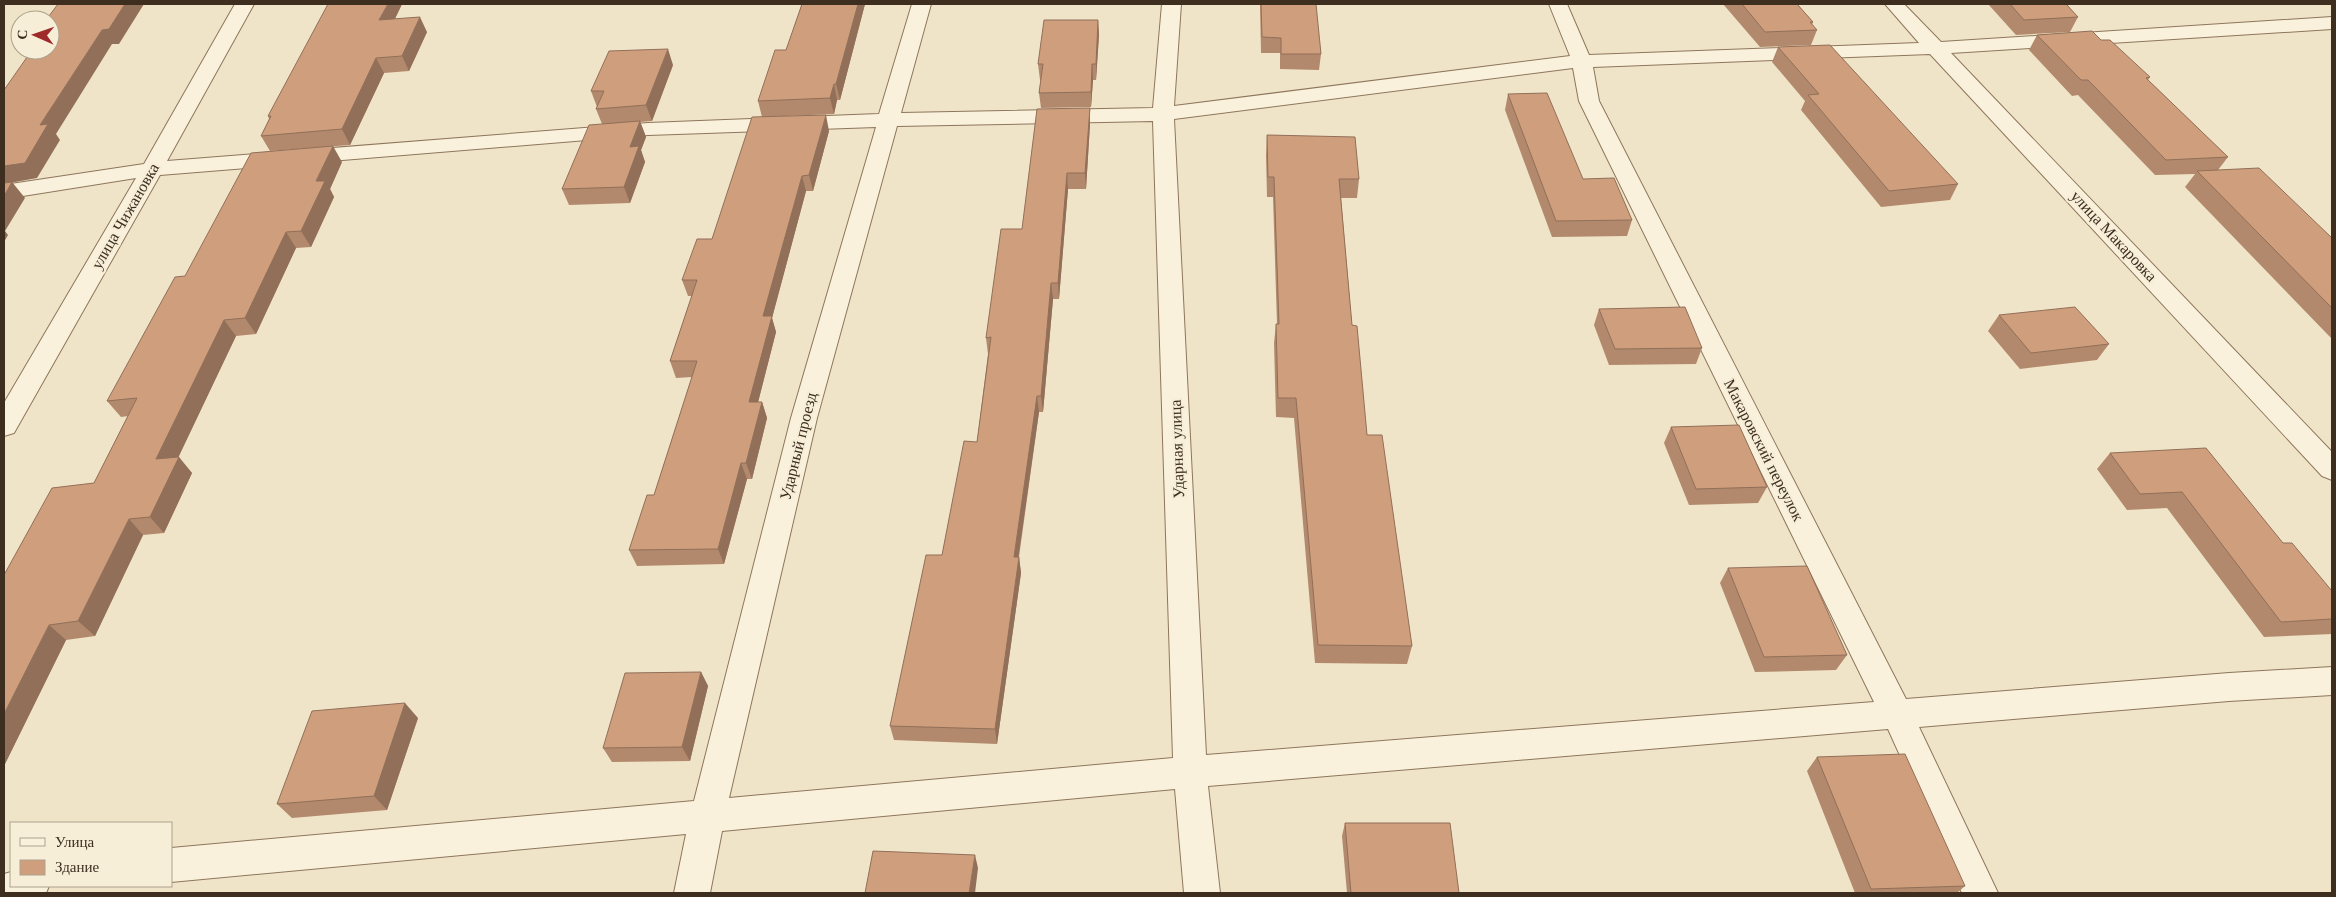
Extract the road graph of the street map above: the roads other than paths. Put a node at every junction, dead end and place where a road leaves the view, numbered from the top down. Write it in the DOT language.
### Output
graph roads {
  1 [pos="244,4"];
  2 [pos="921,4"];
  3 [pos="1171,4"];
  4 [pos="1558,4"];
  5 [pos="1894,4"];
  6 [pos="2332,22"];
  7 [pos="1938,48"];
  8 [pos="1582,61"];
  9 [pos="1163,114"];
  10 [pos="889,120"];
  11 [pos="152,169"];
  12 [pos="4,192"];
  13 [pos="4,426"];
  14 [pos="2332,469"];
  15 [pos="2332,681"];
  16 [pos="1897,714"];
  17 [pos="1190,772"];
  18 [pos="707,816"];
  19 [pos="172,866"];
  20 [pos="26,887"];
  21 [pos="4,891"];
  22 [pos="692,893"];
  23 [pos="1202,893"];
  24 [pos="1980,893"];
  1 -- 11 [label="street, улица Чижановка"];
  2 -- 10 [label="street, Ударный проезд"];
  3 -- 9 [label="street, Ударная улица"];
  4 -- 8 [label="street, Макаровский переулок"];
  5 -- 7 [label="street, улица Макаровка"];
  6 -- 7 [label="street"];
  7 -- 8 [label="street"];
  7 -- 14 [label="street, улица Макаровка"];
  8 -- 9 [label="street"];
  8 -- 16 [label="street, Макаровский переулок"];
  9 -- 10 [label="street"];
  9 -- 17 [label="street, Ударная улица"];
  10 -- 11 [label="street"];
  10 -- 18 [label="street, Ударный проезд"];
  11 -- 12 [label="street"];
  11 -- 13 [label="street, улица Чижановка"];
  15 -- 16 [label="street"];
  16 -- 17 [label="street"];
  16 -- 24 [label="street, Макаровский переулок"];
  17 -- 18 [label="street"];
  17 -- 23 [label="street, Ударная улица"];
  18 -- 19 [label="street"];
  18 -- 22 [label="street, Ударный проезд"];
  20 -- 21 [label="street"];
}
